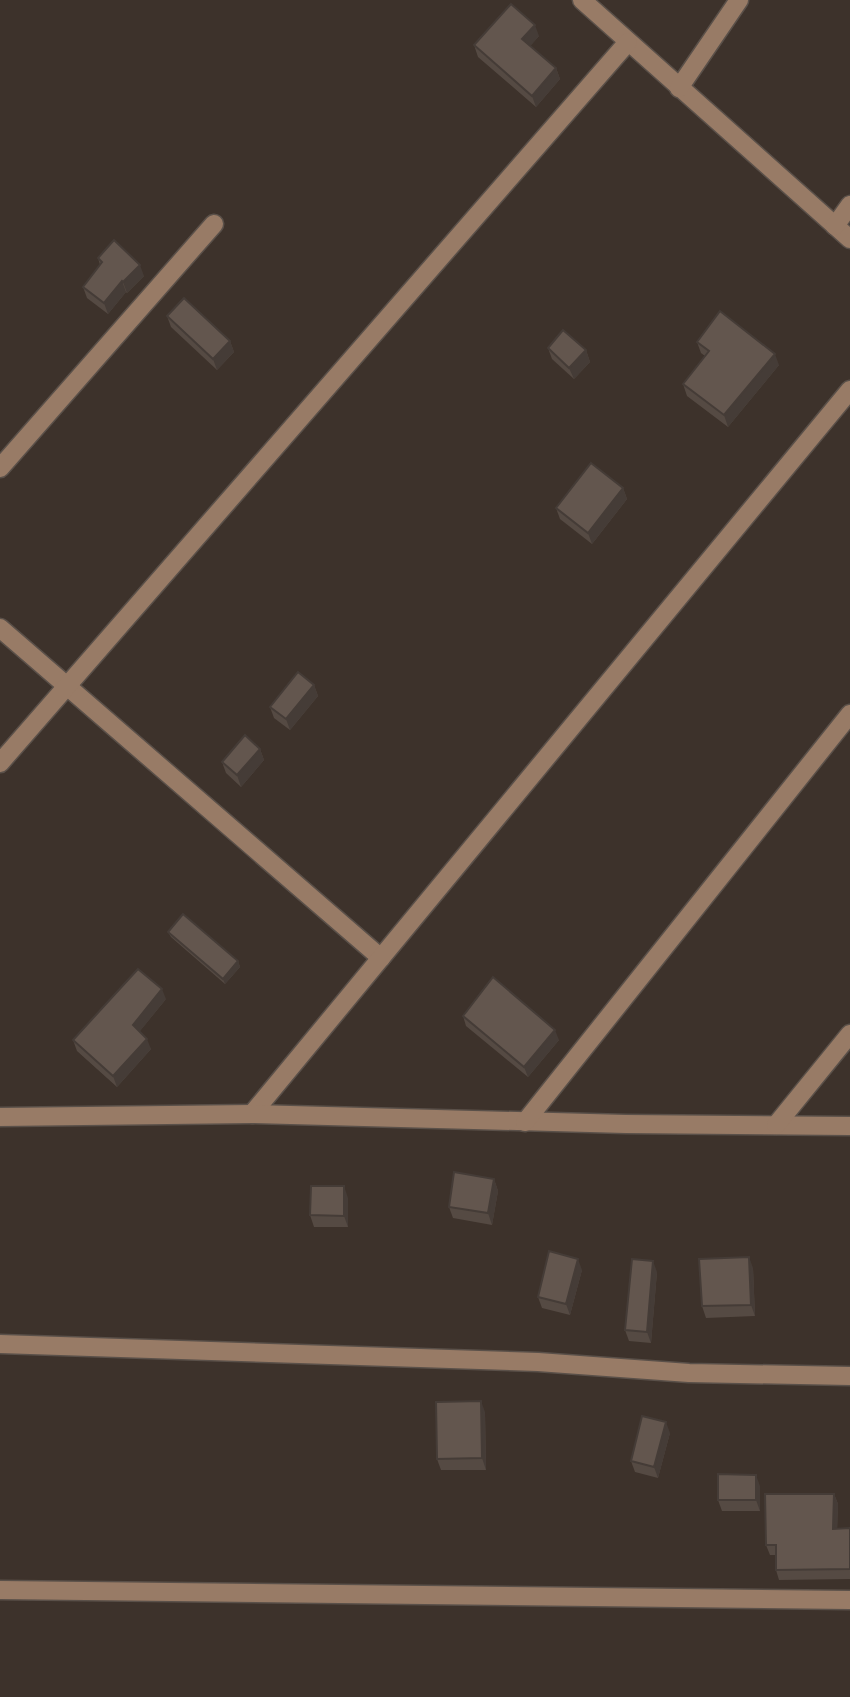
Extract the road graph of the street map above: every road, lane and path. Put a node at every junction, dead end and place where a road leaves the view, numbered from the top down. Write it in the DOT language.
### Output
graph roads {
  1 [pos="582,0"];
  2 [pos="739,0"];
  3 [pos="628,42"];
  4 [pos="679,88"];
  5 [pos="850,205"];
  6 [pos="214,224"];
  7 [pos="835,226"];
  8 [pos="850,239"];
  9 [pos="850,390"];
  10 [pos="0,468"];
  11 [pos="0,628"];
  12 [pos="66,687"];
  13 [pos="850,714"];
  14 [pos="0,763"];
  15 [pos="381,958"];
  16 [pos="850,1034"];
  17 [pos="252,1114"];
  18 [pos="0,1117"];
  19 [pos="526,1122"];
  20 [pos="776,1125"];
  21 [pos="850,1126"];
  22 [pos="0,1343"];
  23 [pos="850,1376"];
  24 [pos="0,1590"];
  25 [pos="850,1600"];
  1 -- 3 [label="street"];
  2 -- 4 [label="street"];
  3 -- 4 [label="street"];
  3 -- 12 [label="street"];
  4 -- 7 [label="street"];
  5 -- 7 [label="street"];
  6 -- 10 [label="street"];
  7 -- 8 [label="street"];
  9 -- 15 [label="street"];
  11 -- 12 [label="street"];
  12 -- 14 [label="street"];
  12 -- 15 [label="street"];
  13 -- 19 [label="street"];
  15 -- 17 [label="street"];
  16 -- 20 [label="street"];
  17 -- 18 [label="street"];
  17 -- 19 [label="street"];
  19 -- 20 [label="street"];
  20 -- 21 [label="street"];
  22 -- 23 [label="street"];
  24 -- 25 [label="street"];
}
